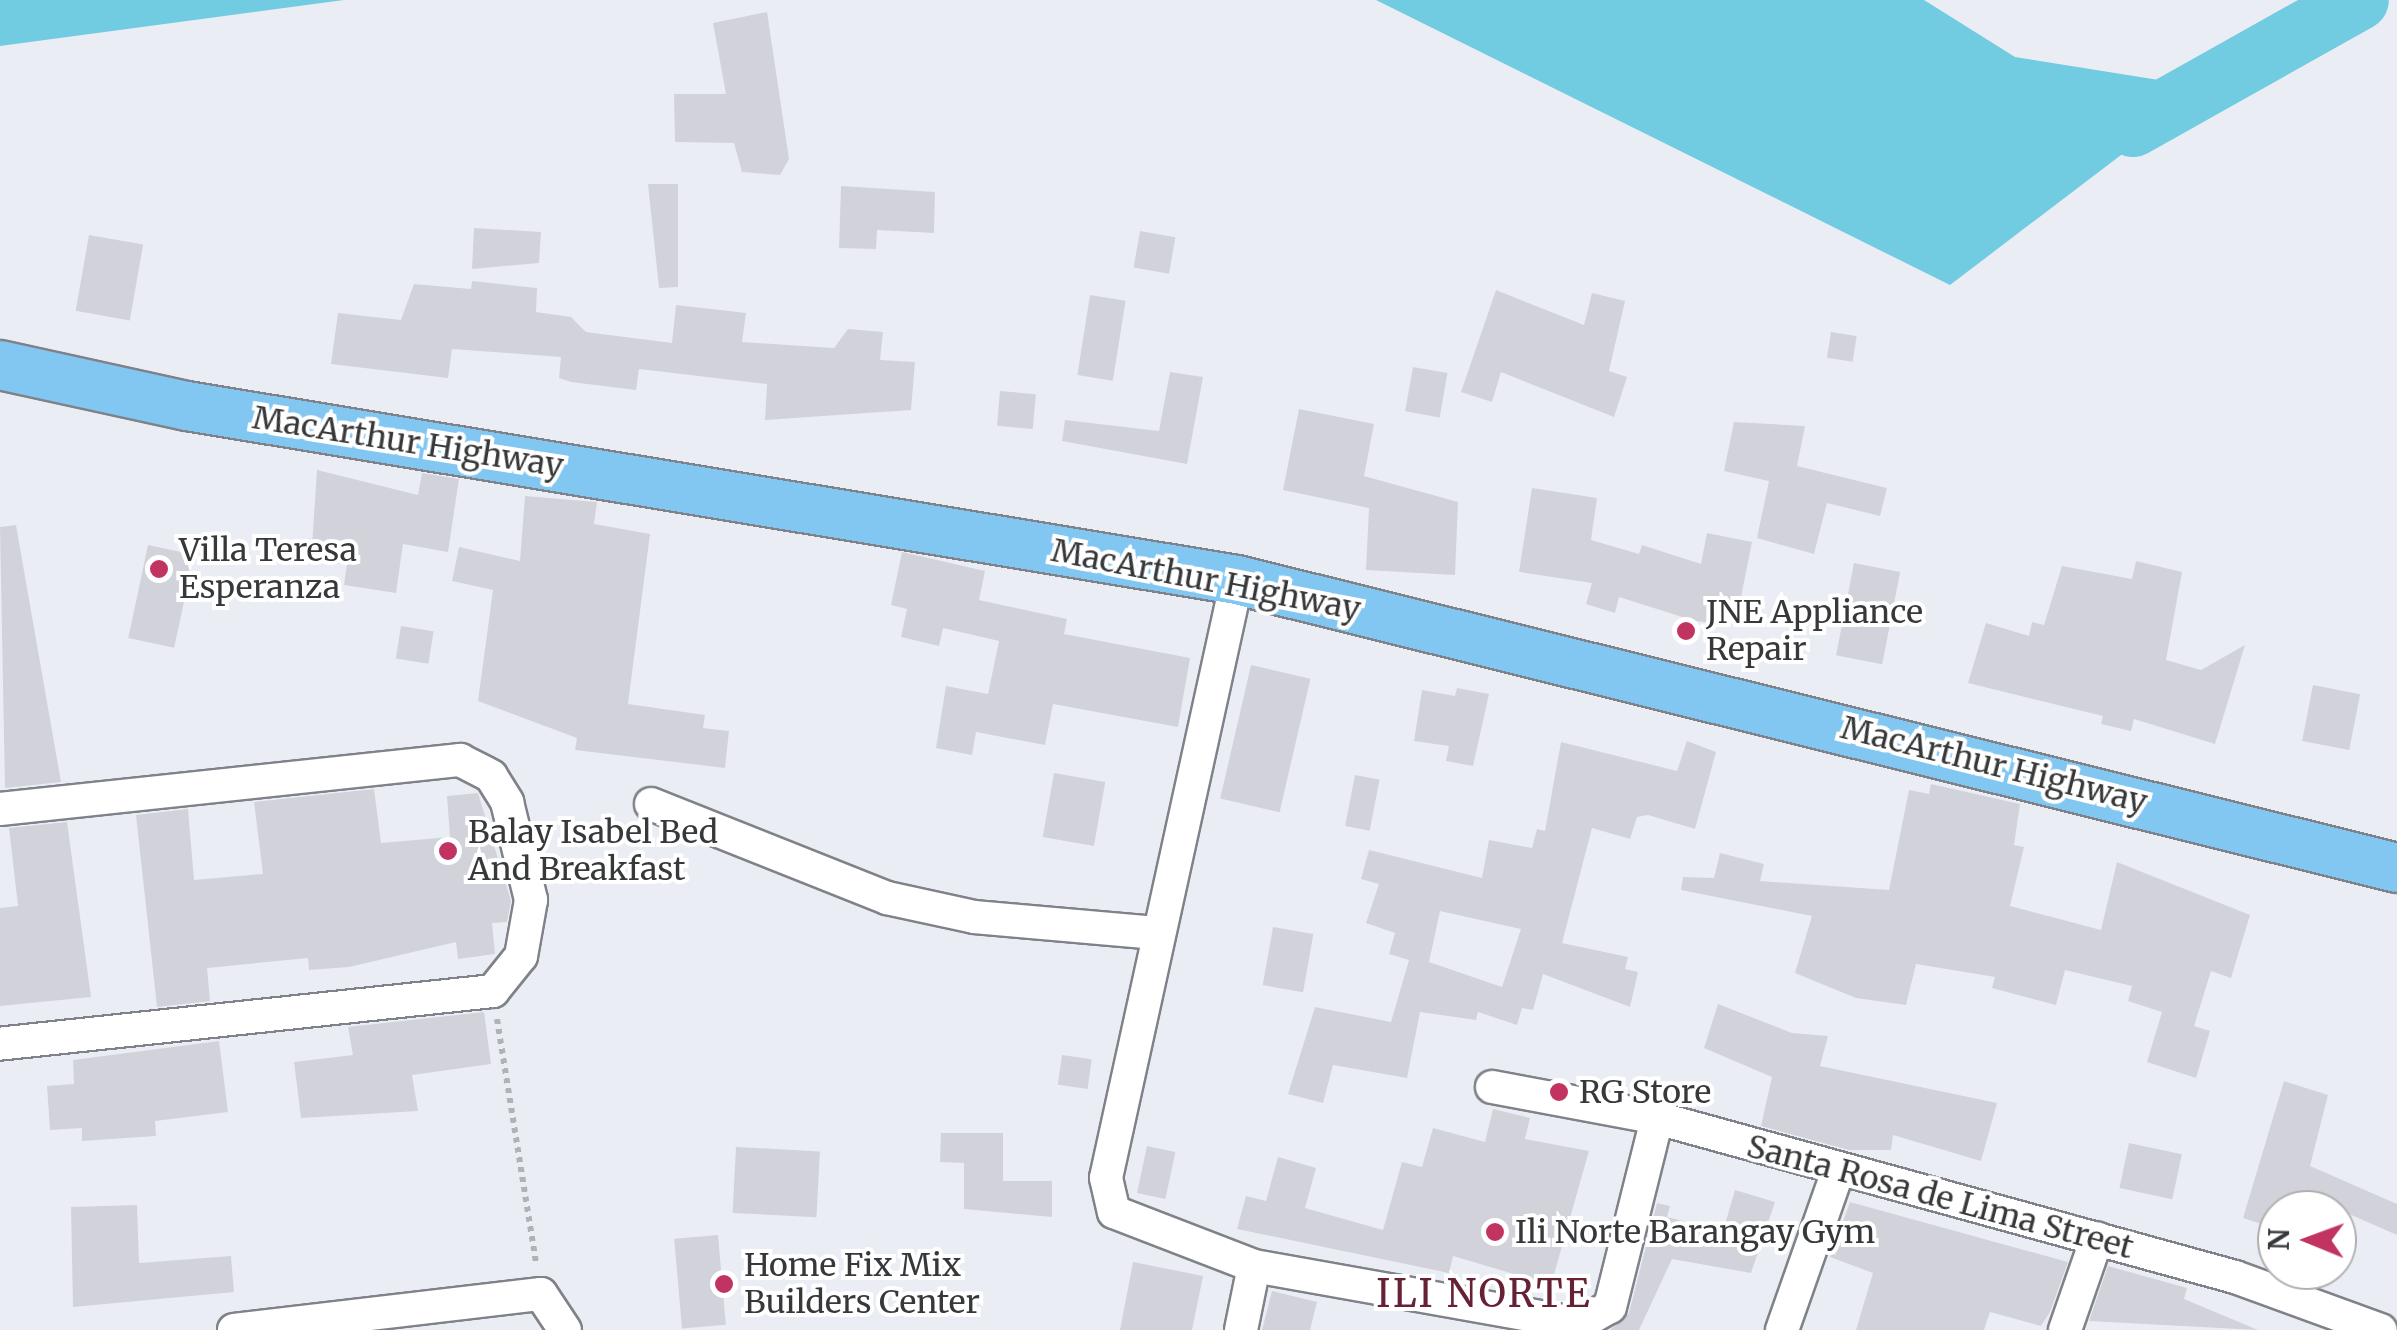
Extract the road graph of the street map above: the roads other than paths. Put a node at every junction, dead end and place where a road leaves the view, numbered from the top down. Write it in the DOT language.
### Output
graph roads {
  1 [pos="0,365"];
  2 [pos="1237,580"];
  3 [pos="651,804"];
  4 [pos="0,809"];
  5 [pos="2397,868"];
  6 [pos="1156,934"];
  7 [pos="0,1044"];
  8 [pos="1492,1087"];
  9 [pos="1658,1118"];
  10 [pos="1837,1174"];
  11 [pos="2097,1238"];
  12 [pos="1254,1266"];
  13 [pos="234,1330"];
  14 [pos="565,1330"];
  15 [pos="1241,1330"];
  16 [pos="1782,1330"];
  17 [pos="2065,1330"];
  18 [pos="2381,1330"];
  1 -- 2 [label="highway, MacArthur Highway"];
  2 -- 5 [label="highway, MacArthur Highway"];
  2 -- 6 [label="street"];
  3 -- 6 [label="street"];
  4 -- 7 [label="street"];
  6 -- 12 [label="street"];
  8 -- 9 [label="street, Santa Rosa de Lima Street"];
  9 -- 10 [label="street, Santa Rosa de Lima Street"];
  9 -- 12 [label="street"];
  10 -- 11 [label="street, Santa Rosa de Lima Street"];
  10 -- 16 [label="street"];
  11 -- 17 [label="street"];
  11 -- 18 [label="street, Santa Rosa de Lima Street"];
  12 -- 15 [label="street"];
  13 -- 14 [label="street"];
}
